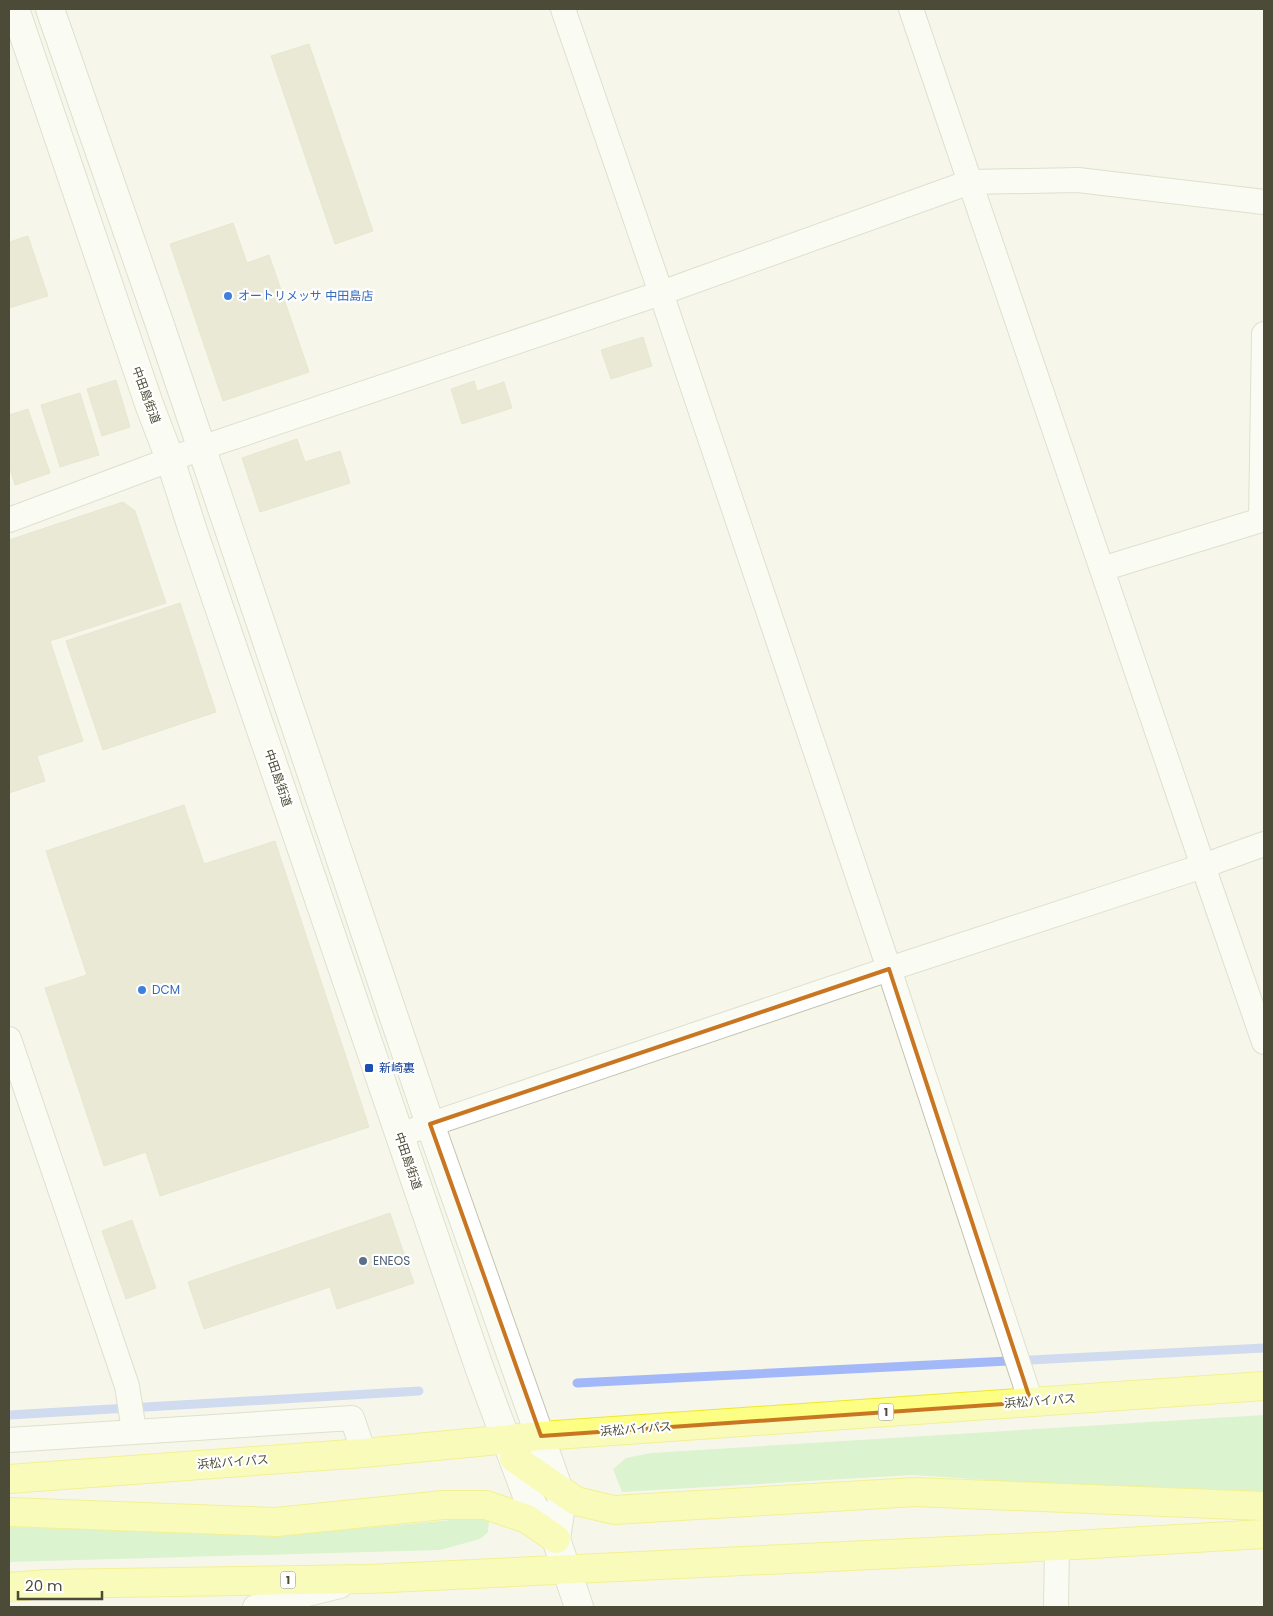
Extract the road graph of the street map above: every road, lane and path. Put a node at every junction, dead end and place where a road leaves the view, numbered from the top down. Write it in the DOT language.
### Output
graph roads {
  1 [pos="15,9"];
  2 [pos="50,9"];
  3 [pos="563,9"];
  4 [pos="911,9"];
  5 [pos="970,182"];
  6 [pos="1264,202"];
  7 [pos="661,293"];
  8 [pos="1264,334"];
  9 [pos="1264,381"];
  10 [pos="201,448"];
  11 [pos="170,459"];
  12 [pos="9,520"];
  13 [pos="1102,569"];
  14 [pos="1264,844"];
  15 [pos="1203,866"];
  16 [pos="889,969"];
  17 [pos="9,1039"];
  18 [pos="1264,1042"];
  19 [pos="430,1124"];
  20 [pos="399,1135"];
  21 [pos="1264,1386"];
  22 [pos="1027,1390"];
  23 [pos="134,1431"];
  24 [pos="540,1436"];
  25 [pos="9,1440"];
  26 [pos="510,1449"];
  27 [pos="364,1453"];
  28 [pos="9,1479"];
  29 [pos="558,1489"];
  30 [pos="1264,1506"];
  31 [pos="9,1512"];
  32 [pos="1264,1534"];
  33 [pos="556,1539"];
  34 [pos="1057,1546"];
  35 [pos="566,1570"];
  36 [pos="368,1579"];
  37 [pos="9,1587"];
  38 [pos="255,1607"];
  39 [pos="579,1607"];
  40 [pos="1056,1607"];
  1 -- 11 [label="street, 中田島街道"];
  2 -- 10 [label="street, 中田島街道"];
  3 -- 7 [label="street"];
  4 -- 5 [label="street"];
  5 -- 6 [label="street"];
  5 -- 7 [label="street"];
  5 -- 13 [label="street"];
  7 -- 10 [label="street"];
  7 -- 16 [label="street"];
  8 -- 9 [label="street"];
  9 -- 13 [label="street"];
  10 -- 11 [label="street"];
  10 -- 19 [label="street, 中田島街道"];
  11 -- 12 [label="street"];
  11 -- 20 [label="street, 中田島街道"];
  13 -- 15 [label="street"];
  14 -- 15 [label="street"];
  15 -- 16 [label="street"];
  15 -- 18 [label="street"];
  16 -- 19 [label="street"];
  16 -- 22 [label="street"];
  17 -- 23 [label="street"];
  19 -- 20 [label="street"];
  19 -- 24 [label="street, 中田島街道"];
  20 -- 26 [label="street, 中田島街道"];
  21 -- 22 [label="highway, 浜松バイパス / 1"];
  22 -- 24 [label="highway, 浜松バイパス / 1"];
  23 -- 25 [label="street"];
  23 -- 27 [label="street"];
  24 -- 26 [label="highway, 浜松バイパス / 1"];
  24 -- 29 [label="street, 中田島街道"];
  26 -- 27 [label="highway, 浜松バイパス / 1"];
  26 -- 29 [label="highway"];
  26 -- 33 [label="street, 中田島街道"];
  27 -- 28 [label="highway, 浜松バイパス / 1"];
  29 -- 30 [label="highway"];
  29 -- 33 [label="street, 中田島街道"];
  31 -- 33 [label="highway"];
  32 -- 34 [label="highway, 1"];
  33 -- 35 [label="street, 中田島街道"];
  34 -- 35 [label="highway, 1"];
  34 -- 40 [label="street"];
  35 -- 36 [label="highway, 1"];
  35 -- 39 [label="street, 中田島街道"];
  36 -- 37 [label="highway, 1"];
  36 -- 38 [label="street"];
}
